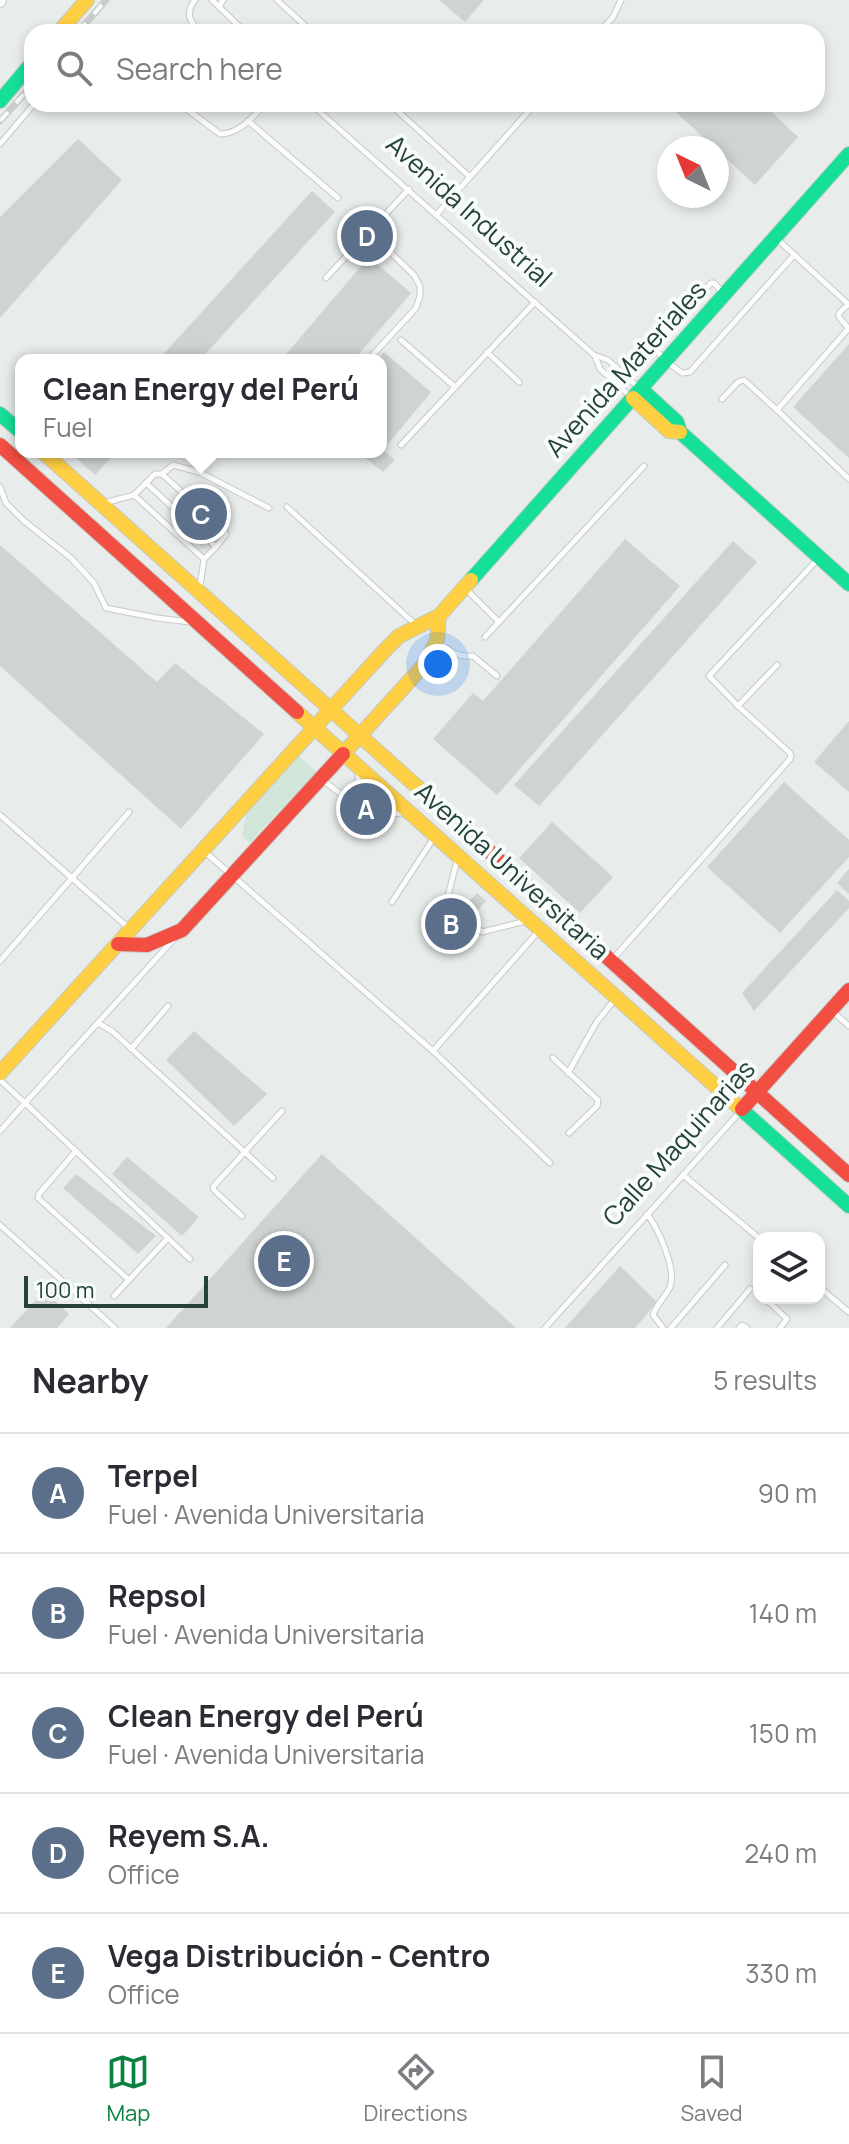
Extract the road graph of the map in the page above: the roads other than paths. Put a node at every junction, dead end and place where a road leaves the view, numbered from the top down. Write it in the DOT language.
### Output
graph roads {
  1 [pos="87,0"];
  2 [pos="195,0"];
  3 [pos="212,0"];
  4 [pos="223,0"];
  5 [pos="277,0"];
  6 [pos="621,0"];
  7 [pos="219,7"];
  8 [pos="66,24"];
  9 [pos="193,24"];
  10 [pos="237,24"];
  11 [pos="303,24"];
  12 [pos="607,24"];
  13 [pos="24,72"];
  14 [pos="0,101"];
  15 [pos="27,112"];
  16 [pos="191,112"];
  17 [pos="257,112"];
  18 [pos="320,112"];
  19 [pos="399,112"];
  20 [pos="528,112"];
  21 [pos="248,121"];
  22 [pos="0,144"];
  23 [pos="849,154"];
  24 [pos="470,177"];
  25 [pos="409,189"];
  26 [pos="338,198"];
  27 [pos="437,214"];
  28 [pos="370,233"];
  29 [pos="775,237"];
  30 [pos="794,255"];
  31 [pos="326,278"];
  32 [pos="724,295"];
  33 [pos="535,302"];
  34 [pos="849,304"];
  35 [pos="674,324"];
  36 [pos="849,328"];
  37 [pos="688,336"];
  38 [pos="401,340"];
  39 [pos="487,352"];
  40 [pos="374,354"];
  41 [pos="594,355"];
  42 [pos="666,361"];
  43 [pos="519,382"];
  44 [pos="455,387"];
  45 [pos="637,394"];
  46 [pos="722,399"];
  47 [pos="777,410"];
  48 [pos="0,445"];
  49 [pos="401,445"];
  50 [pos="50,458"];
  51 [pos="644,466"];
  52 [pos="162,474"];
  53 [pos="849,479"];
  54 [pos="146,483"];
  55 [pos="0,487"];
  56 [pos="134,495"];
  57 [pos="101,504"];
  58 [pos="287,507"];
  59 [pos="269,508"];
  60 [pos="216,547"];
  61 [pos="819,557"];
  62 [pos="204,559"];
  63 [pos="849,584"];
  64 [pos="464,588"];
  65 [pos="199,591"];
  66 [pos="183,608"];
  67 [pos="439,616"];
  68 [pos="499,622"];
  69 [pos="199,623"];
  70 [pos="417,626"];
  71 [pos="485,637"];
  72 [pos="437,641"];
  73 [pos="777,665"];
  74 [pos="497,676"];
  75 [pos="738,706"];
  76 [pos="332,709"];
  77 [pos="316,727"];
  78 [pos="360,735"];
  79 [pos="344,753"];
  80 [pos="360,767"];
  81 [pos="320,779"];
  82 [pos="355,804"];
  83 [pos="129,812"];
  84 [pos="409,812"];
  85 [pos="0,815"];
  86 [pos="436,836"];
  87 [pos="204,850"];
  88 [pos="458,855"];
  89 [pos="232,874"];
  90 [pos="72,877"];
  91 [pos="392,902"];
  92 [pos="459,912"];
  93 [pos="469,920"];
  94 [pos="535,924"];
  95 [pos="131,930"];
  96 [pos="182,930"];
  97 [pos="118,944"];
  98 [pos="0,961"];
  99 [pos="615,963"];
  100 [pos="601,984"];
  101 [pos="849,990"];
  102 [pos="616,997"];
  103 [pos="168,1006"];
  104 [pos="831,1011"];
  105 [pos="98,1023"];
  106 [pos="849,1026"];
  107 [pos="131,1049"];
  108 [pos="433,1051"];
  109 [pos="553,1058"];
  110 [pos="0,1073"];
  111 [pos="568,1073"];
  112 [pos="0,1080"];
  113 [pos="757,1091"];
  114 [pos="25,1103"];
  115 [pos="742,1109"];
  116 [pos="282,1111"];
  117 [pos="0,1131"];
  118 [pos="569,1133"];
  119 [pos="75,1152"];
  120 [pos="245,1153"];
  121 [pos="550,1163"];
  122 [pos="683,1175"];
  123 [pos="849,1175"];
  124 [pos="273,1178"];
  125 [pos="849,1206"];
  126 [pos="647,1214"];
  127 [pos="242,1216"];
  128 [pos="0,1225"];
  129 [pos="753,1233"];
  130 [pos="168,1238"];
  131 [pos="190,1259"];
  132 [pos="725,1265"];
  133 [pos="129,1280"];
  134 [pos="750,1289"];
  135 [pos="825,1292"];
  136 [pos="114,1296"];
  137 [pos="771,1304"];
  138 [pos="849,1312"];
  139 [pos="115,1328"];
  140 [pos="545,1328"];
  141 [pos="663,1328"];
  142 [pos="671,1328"];
  143 [pos="717,1328"];
  144 [pos="739,1328"];
  145 [pos="747,1328"];
  146 [pos="780,1328"];
  1 -- 8 [label="main road"];
  2 -- 9 [label="lane"];
  3 -- 7 [label="lane"];
  4 -- 7 [label="lane"];
  5 -- 11 [label="lane"];
  6 -- 12 [label="lane"];
  7 -- 10 [label="lane"];
  13 -- 14 [label="main road"];
  15 -- 22 [label="lane"];
  16 -- 21 [label="lane"];
  17 -- 21 [label="lane"];
  18 -- 25 [label="lane, Avenida Industrial"];
  19 -- 24 [label="lane"];
  20 -- 24 [label="lane"];
  21 -- 26 [label="lane"];
  23 -- 29 [label="main road, Avenida Materiales"];
  24 -- 27 [label="lane"];
  25 -- 27 [label="lane, Avenida Industrial"];
  25 -- 28 [label="lane"];
  27 -- 33 [label="lane, Avenida Industrial"];
  28 -- 31 [label="lane"];
  28 -- 40 [label="lane"];
  29 -- 30 [label="lane"];
  29 -- 32 [label="main road, Avenida Materiales"];
  30 -- 34 [label="lane"];
  30 -- 42 [label="lane"];
  32 -- 35 [label="lane"];
  32 -- 37 [label="main road, Avenida Materiales"];
  33 -- 39 [label="lane"];
  33 -- 41 [label="lane, Avenida Industrial"];
  34 -- 36 [label="lane"];
  35 -- 37 [label="lane"];
  35 -- 42 [label="lane"];
  36 -- 47 [label="lane"];
  37 -- 42 [label="main road, Avenida Materiales"];
  38 -- 44 [label="lane"];
  39 -- 43 [label="lane"];
  39 -- 44 [label="lane"];
  41 -- 45 [label="lane, Avenida Industrial"];
  41 -- 45 [label="lane, Avenida Industrial"];
  42 -- 45 [label="main road, Avenida Materiales"];
  44 -- 49 [label="lane"];
  45 -- 61 [label="main road, Avenida Industrial"];
  45 -- 64 [label="main road, Avenida Materiales"];
  46 -- 47 [label="lane"];
  47 -- 53 [label="lane"];
  48 -- 66 [label="main road, Avenida Universitaria"];
  50 -- 57 [label="main road, Avenida Universitaria"];
  51 -- 68 [label="lane"];
  52 -- 54 [label="lane"];
  52 -- 59 [label="lane"];
  52 -- 60 [label="lane"];
  54 -- 56 [label="lane"];
  54 -- 60 [label="lane"];
  55 -- 69 [label="lane"];
  56 -- 57 [label="lane"];
  56 -- 62 [label="lane"];
  57 -- 65 [label="main road, Avenida Universitaria"];
  58 -- 70 [label="lane"];
  60 -- 62 [label="lane"];
  61 -- 63 [label="main road, Avenida Industrial"];
  61 -- 75 [label="lane"];
  62 -- 65 [label="lane"];
  64 -- 67 [label="main road, Avenida Materiales"];
  64 -- 68 [label="lane"];
  65 -- 66 [label="main road"];
  65 -- 76 [label="main road, Avenida Universitaria"];
  66 -- 69 [label="main road, Avenida Universitaria"];
  67 -- 70 [label="main road, Avenida Materiales"];
  67 -- 72 [label="main road"];
  68 -- 71 [label="lane"];
  69 -- 77 [label="main road, Avenida Universitaria"];
  70 -- 76 [label="main road, Avenida Materiales"];
  72 -- 74 [label="lane"];
  72 -- 78 [label="main road"];
  73 -- 75 [label="lane"];
  75 -- 99 [label="lane"];
  76 -- 77 [label="main road, Avenida Materiales"];
  76 -- 78 [label="main road, Avenida Universitaria"];
  77 -- 79 [label="main road, Avenida Universitaria"];
  77 -- 87 [label="main road, Avenida Materiales"];
  78 -- 79 [label="main road"];
  78 -- 99 [label="main road, Avenida Universitaria"];
  79 -- 80 [label="main road, Avenida Universitaria"];
  79 -- 81 [label="main road"];
  80 -- 82 [label="lane"];
  80 -- 84 [label="main road, Avenida Universitaria"];
  81 -- 82 [label="lane"];
  81 -- 89 [label="main road"];
  82 -- 84 [label="lane"];
  83 -- 90 [label="lane"];
  84 -- 86 [label="main road, Avenida Universitaria"];
  85 -- 90 [label="lane"];
  86 -- 88 [label="main road, Avenida Universitaria"];
  86 -- 91 [label="lane"];
  87 -- 89 [label="lane"];
  87 -- 95 [label="main road, Avenida Materiales"];
  88 -- 92 [label="lane"];
  88 -- 94 [label="main road, Avenida Universitaria"];
  89 -- 96 [label="main road"];
  89 -- 108 [label="lane"];
  90 -- 95 [label="lane"];
  90 -- 98 [label="lane"];
  93 -- 94 [label="lane"];
  94 -- 100 [label="main road, Avenida Universitaria"];
  94 -- 108 [label="lane"];
  95 -- 97 [label="main road, Avenida Materiales"];
  96 -- 97 [label="main road"];
  96 -- 105 [label="lane"];
  97 -- 110 [label="main road, Avenida Materiales"];
  99 -- 100 [label="main road"];
  99 -- 113 [label="main road, Avenida Universitaria"];
  100 -- 102 [label="main road, Avenida Universitaria"];
  101 -- 104 [label="main road, Calle Maquinarias"];
  102 -- 111 [label="lane"];
  102 -- 115 [label="main road, Avenida Universitaria"];
  103 -- 107 [label="lane"];
  104 -- 106 [label="lane"];
  104 -- 113 [label="main road, Calle Maquinarias"];
  105 -- 107 [label="lane"];
  105 -- 114 [label="lane"];
  107 -- 120 [label="lane"];
  108 -- 121 [label="lane"];
  109 -- 111 [label="lane"];
  111 -- 118 [label="lane"];
  112 -- 114 [label="lane"];
  113 -- 115 [label="main road, Calle Maquinarias"];
  113 -- 123 [label="main road, Avenida Universitaria"];
  114 -- 117 [label="lane"];
  114 -- 119 [label="lane"];
  115 -- 122 [label="lane, Calle Maquinarias"];
  115 -- 125 [label="main road, Avenida Universitaria"];
  116 -- 120 [label="lane"];
  119 -- 130 [label="lane"];
  119 -- 133 [label="lane"];
  120 -- 124 [label="lane"];
  120 -- 127 [label="lane"];
  122 -- 126 [label="lane, Calle Maquinarias"];
  122 -- 129 [label="lane"];
  126 -- 140 [label="lane, Calle Maquinarias"];
  126 -- 141 [label="lane"];
  128 -- 139 [label="lane"];
  130 -- 131 [label="lane"];
  130 -- 133 [label="lane"];
  132 -- 142 [label="lane"];
  133 -- 136 [label="lane"];
  134 -- 143 [label="lane"];
  135 -- 138 [label="lane"];
  137 -- 146 [label="lane"];
  144 -- 145 [label="lane"];
}
